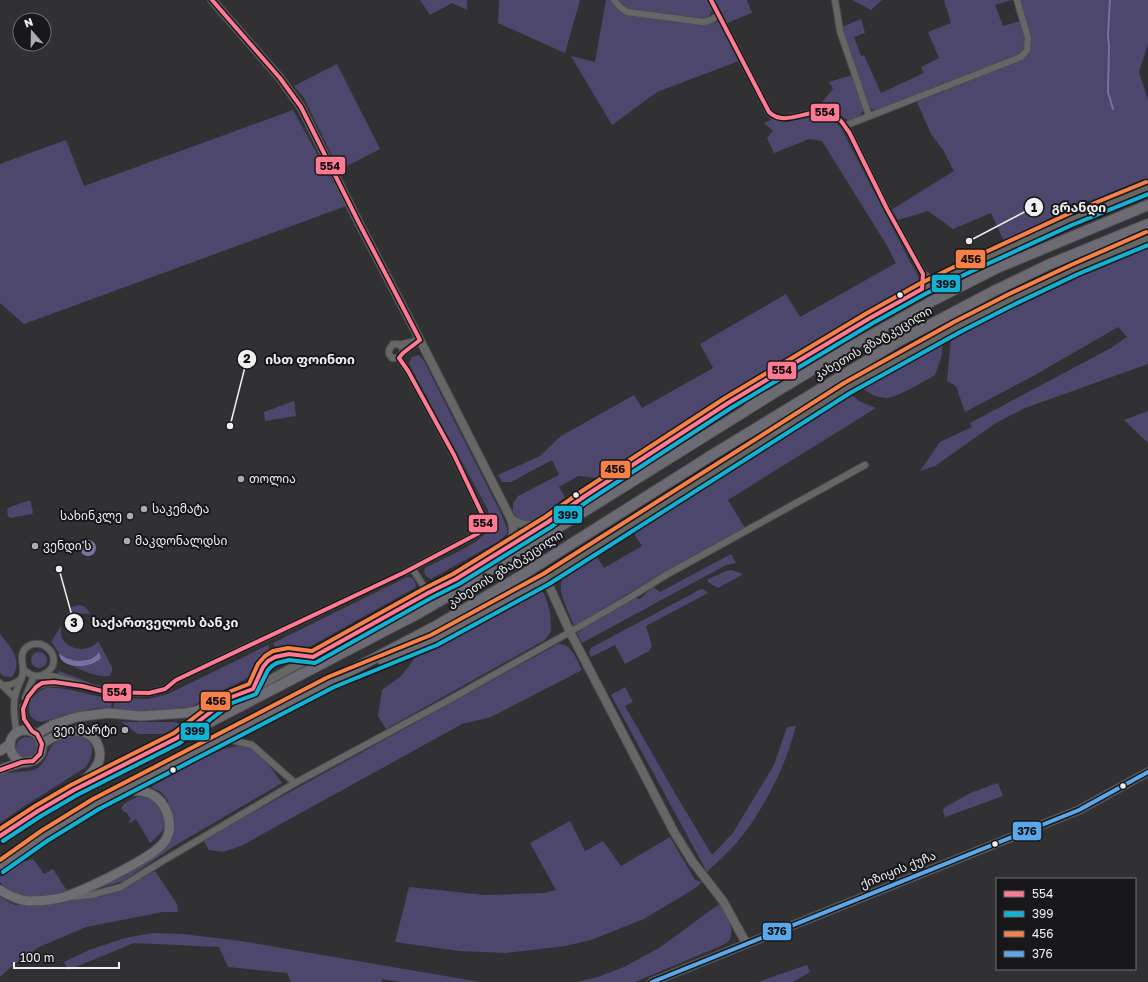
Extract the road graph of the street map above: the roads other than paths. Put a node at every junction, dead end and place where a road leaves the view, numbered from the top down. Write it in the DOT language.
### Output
graph roads {
  1 [pos="212,0"];
  2 [pos="614,0"];
  3 [pos="711,0"];
  4 [pos="835,0"];
  5 [pos="1017,0"];
  6 [pos="719,15"];
  7 [pos="870,116"];
  8 [pos="844,126"];
  9 [pos="1148,188"];
  10 [pos="1148,205"];
  11 [pos="1148,224"];
  12 [pos="1148,238"];
  13 [pos="967,267"];
  14 [pos="997,268"];
  15 [pos="923,274"];
  16 [pos="936,282"];
  17 [pos="922,289"];
  18 [pos="420,340"];
  19 [pos="399,345"];
  20 [pos="401,355"];
  21 [pos="774,393"];
  22 [pos="728,403"];
  23 [pos="784,427"];
  24 [pos="746,434"];
  25 [pos="865,465"];
  26 [pos="510,518"];
  27 [pos="548,522"];
  28 [pos="509,547"];
  29 [pos="412,568"];
  30 [pos="546,579"];
  31 [pos="428,593"];
  32 [pos="570,632"];
  33 [pos="23,669"];
  34 [pos="37,676"];
  35 [pos="21,679"];
  36 [pos="331,682"];
  37 [pos="1,684"];
  38 [pos="82,686"];
  39 [pos="14,697"];
  40 [pos="229,698"];
  41 [pos="23,710"];
  42 [pos="16,733"];
  43 [pos="34,733"];
  44 [pos="177,738"];
  45 [pos="215,742"];
  46 [pos="10,744"];
  47 [pos="42,744"];
  48 [pos="0,751"];
  49 [pos="22,762"];
  50 [pos="0,770"];
  51 [pos="1148,772"];
  52 [pos="295,783"];
  53 [pos="74,790"];
  54 [pos="121,791"];
  55 [pos="0,836"];
  56 [pos="0,867"];
  57 [pos="0,890"];
  58 [pos="63,897"];
  59 [pos="746,943"];
  60 [pos="652,982"];
  1 -- 18 [label="street"];
  2 -- 6 [label="street"];
  3 -- 6 [label="street"];
  4 -- 7 [label="street"];
  5 -- 7 [label="street"];
  6 -- 8 [label="street"];
  7 -- 8 [label="street"];
  8 -- 15 [label="street"];
  9 -- 13 [label="street, კახეთის გზატკეცილი"];
  10 -- 14 [label="highway, კახეთის გზატკეცილი"];
  11 -- 24 [label="highway, კახეთის გზატკეცილი"];
  12 -- 23 [label="street"];
  13 -- 14 [label="highway"];
  13 -- 16 [label="street, კახეთის გზატკეცილი"];
  14 -- 21 [label="highway, კახეთის გზატკეცილი"];
  15 -- 16 [label="street"];
  15 -- 17 [label="street"];
  16 -- 17 [label="street, კახეთის გზატკეცილი"];
  17 -- 22 [label="street, კახეთის გზატკეცილი"];
  18 -- 19 [label="street"];
  18 -- 20 [label="street"];
  18 -- 26 [label="street"];
  19 -- 20 [label="street"];
  19 -- 20 [label="street"];
  20 -- 29 [label="street"];
  21 -- 22 [label="highway"];
  21 -- 44 [label="highway, კახეთის გზატკეცილი"];
  22 -- 27 [label="street, კახეთის გზატკეცილი"];
  23 -- 24 [label="highway"];
  23 -- 30 [label="street"];
  24 -- 36 [label="highway, კახეთის გზატკეცილი"];
  25 -- 32 [label="street"];
  26 -- 27 [label="street"];
  26 -- 28 [label="street"];
  27 -- 28 [label="street, კახეთის გზატკეცილი"];
  28 -- 31 [label="street, კახეთის გზატკეცილი"];
  29 -- 31 [label="street"];
  29 -- 38 [label="street"];
  30 -- 32 [label="street"];
  30 -- 36 [label="highway"];
  31 -- 40 [label="street, კახეთის გზატკეცილი"];
  32 -- 52 [label="street"];
  32 -- 59 [label="street"];
  33 -- 34 [label="street"];
  33 -- 34 [label="street"];
  33 -- 35 [label="street"];
  34 -- 38 [label="street"];
  34 -- 41 [label="street"];
  35 -- 37 [label="street"];
  35 -- 39 [label="street"];
  36 -- 45 [label="highway, კახეთის გზატკეცილი"];
  37 -- 39 [label="street"];
  38 -- 41 [label="street"];
  39 -- 42 [label="street"];
  40 -- 43 [label="main road"];
  40 -- 44 [label="highway"];
  41 -- 43 [label="street"];
  42 -- 43 [label="main road"];
  42 -- 46 [label="main road"];
  43 -- 47 [label="main road"];
  44 -- 53 [label="highway, კახეთის გზატკეცილი"];
  45 -- 52 [label="street"];
  45 -- 54 [label="highway, კახეთის გზატკეცილი"];
  46 -- 48 [label="main road"];
  46 -- 49 [label="main road"];
  47 -- 49 [label="main road"];
  47 -- 53 [label="main road"];
  49 -- 50 [label="main road"];
  51 -- 59 [label="street, ქიზიყის ქუჩა"];
  52 -- 58 [label="street"];
  53 -- 55 [label="highway, კახეთის გზატკეცილი"];
  54 -- 56 [label="highway, კახეთის გზატკეცილი"];
  54 -- 58 [label="main road"];
  57 -- 58 [label="main road"];
  59 -- 60 [label="street, ქიზიყის ქუჩა"];
}
